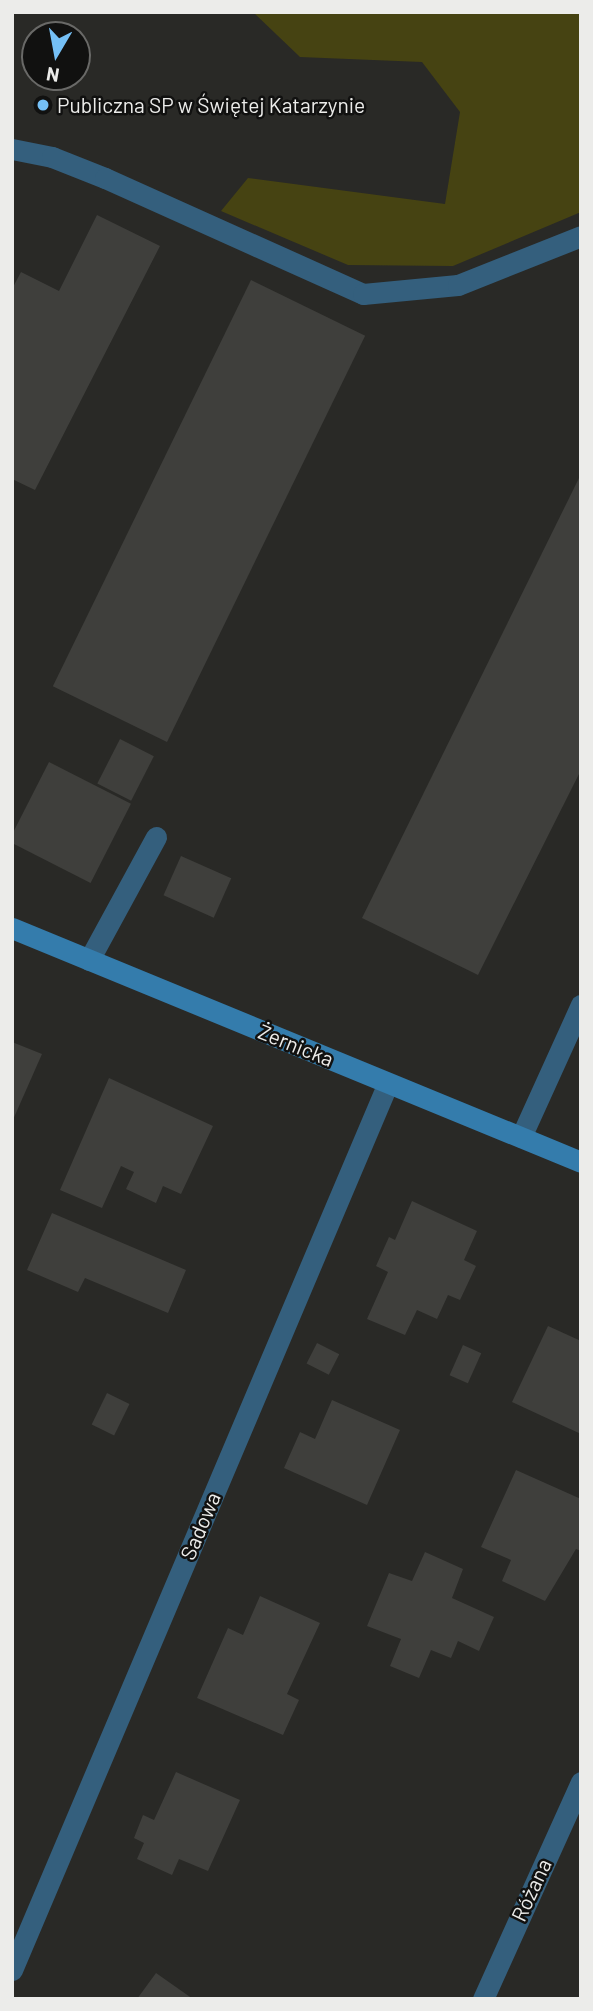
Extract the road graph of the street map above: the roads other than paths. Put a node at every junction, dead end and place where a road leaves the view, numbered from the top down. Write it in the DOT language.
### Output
graph roads {
  1 [pos="12,149"];
  2 [pos="581,236"];
  3 [pos="156,836"];
  4 [pos="12,928"];
  5 [pos="89,960"];
  6 [pos="581,1005"];
  7 [pos="388,1083"];
  8 [pos="521,1138"];
  9 [pos="581,1162"];
  10 [pos="581,1782"];
  11 [pos="12,1970"];
  12 [pos="483,1999"];
  1 -- 2 [label="street"];
  3 -- 5 [label="street"];
  4 -- 5 [label="street, Żernicka"];
  5 -- 7 [label="street, Żernicka"];
  6 -- 8 [label="street"];
  7 -- 8 [label="street, Żernicka"];
  7 -- 11 [label="street, Sadowa"];
  8 -- 9 [label="street, Żernicka"];
  10 -- 12 [label="street, Różana"];
}
